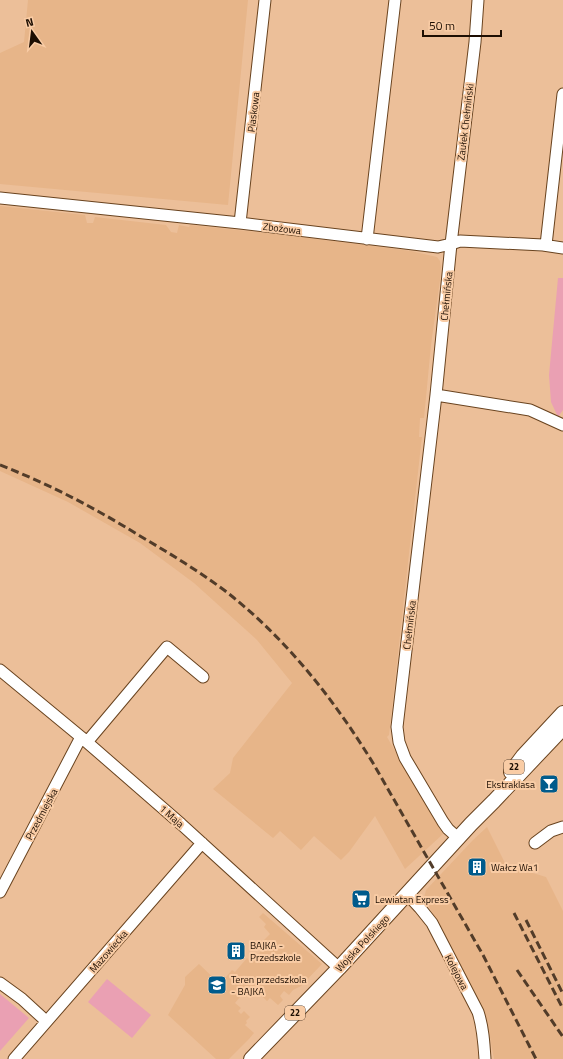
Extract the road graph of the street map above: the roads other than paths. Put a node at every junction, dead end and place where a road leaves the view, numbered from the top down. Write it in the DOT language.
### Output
graph roads {
  1 [pos="265,0"];
  2 [pos="395,0"];
  3 [pos="478,0"];
  4 [pos="563,94"];
  5 [pos="0,198"];
  6 [pos="240,223"];
  7 [pos="368,239"];
  8 [pos="451,244"];
  9 [pos="546,245"];
  10 [pos="563,248"];
  11 [pos="436,395"];
  12 [pos="563,425"];
  13 [pos="0,670"];
  14 [pos="203,677"];
  15 [pos="563,714"];
  16 [pos="560,733"];
  17 [pos="84,740"];
  18 [pos="470,824"];
  19 [pos="563,827"];
  20 [pos="458,838"];
  21 [pos="202,843"];
  22 [pos="535,843"];
  23 [pos="0,892"];
  24 [pos="406,894"];
  25 [pos="339,968"];
  26 [pos="0,983"];
  27 [pos="46,1021"];
  28 [pos="14,1059"];
  29 [pos="251,1059"];
  30 [pos="485,1059"];
  1 -- 6 [label="street, Piaskowa"];
  2 -- 7 [label="street"];
  3 -- 8 [label="street, Zaułek Chełmiński"];
  4 -- 9 [label="street"];
  5 -- 6 [label="street, Zbożowa"];
  6 -- 7 [label="street, Zbożowa"];
  7 -- 8 [label="street, Zbożowa"];
  8 -- 9 [label="street, Zbożowa"];
  8 -- 11 [label="street, Chełmińska"];
  9 -- 10 [label="street, Zbożowa"];
  11 -- 12 [label="street"];
  11 -- 20 [label="street, Chełmińska"];
  13 -- 17 [label="street, 1 Maja"];
  14 -- 17 [label="street, Przedmiejska"];
  15 -- 18 [label="main road, Wojska Polskiego / 22"];
  16 -- 18 [label="main road, Wojska Polskiego / 22"];
  17 -- 21 [label="street, 1 Maja"];
  17 -- 23 [label="street, Przedmiejska"];
  18 -- 20 [label="main road, Wojska Polskiego / 22"];
  19 -- 22 [label="street"];
  20 -- 24 [label="main road, Wojska Polskiego / 22"];
  21 -- 25 [label="street, 1 Maja"];
  21 -- 27 [label="street, Mazowiecka"];
  24 -- 25 [label="main road, Wojska Polskiego / 22"];
  24 -- 30 [label="street, Kolejowa"];
  25 -- 29 [label="main road, Wojska Polskiego / 22"];
  26 -- 27 [label="street"];
  27 -- 28 [label="street, Mazowiecka"];
}
